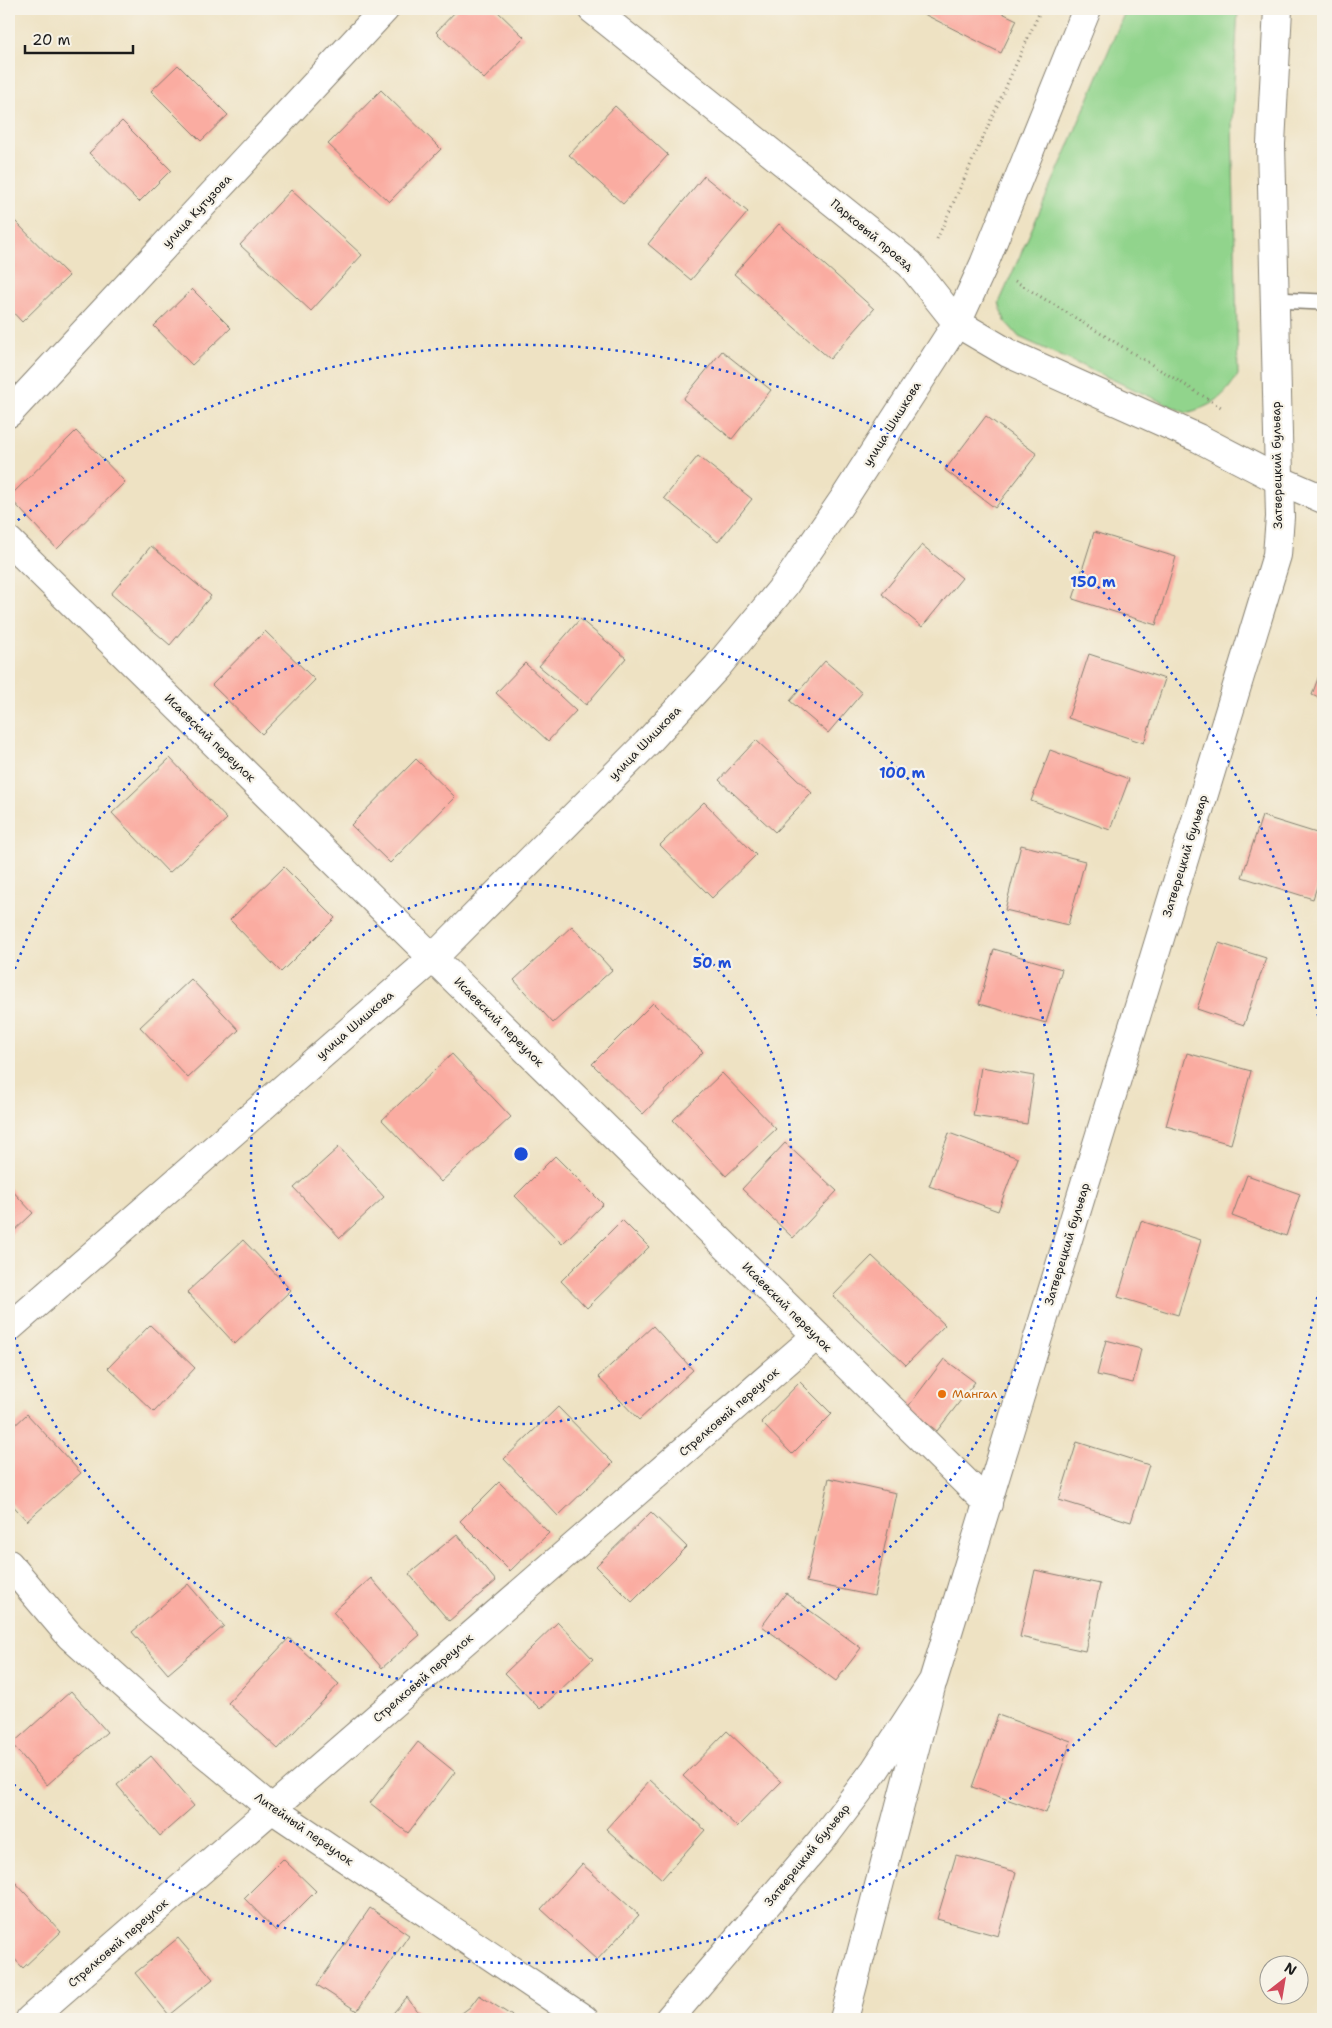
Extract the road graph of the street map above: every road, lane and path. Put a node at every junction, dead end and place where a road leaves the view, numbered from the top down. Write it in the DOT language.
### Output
graph roads {
  1 [pos="385,9"];
  2 [pos="592,9"];
  3 [pos="1041,9"];
  4 [pos="1087,9"];
  5 [pos="1278,9"];
  6 [pos="1323,125"];
  7 [pos="937,239"];
  8 [pos="1015,281"];
  9 [pos="1273,300"];
  10 [pos="1322,302"];
  11 [pos="957,322"];
  12 [pos="1323,362"];
  13 [pos="1221,407"];
  14 [pos="9,413"];
  15 [pos="1277,479"];
  16 [pos="1323,499"];
  17 [pos="9,541"];
  18 [pos="434,957"];
  19 [pos="9,1328"];
  20 [pos="816,1336"];
  21 [pos="988,1504"];
  22 [pos="9,1564"];
  23 [pos="933,1681"];
  24 [pos="272,1809"];
  25 [pos="30,2019"];
  26 [pos="584,2019"];
  27 [pos="669,2019"];
  28 [pos="844,2019"];
  1 -- 14 [label="street, улица Кутузова"];
  2 -- 11 [label="street, Парковый проезд"];
  3 -- 7 [label="path"];
  4 -- 11 [label="street, улица Шишкова"];
  5 -- 9 [label="street, Затверецкий бульвар"];
  6 -- 10 [label="path"];
  8 -- 13 [label="path"];
  9 -- 10 [label="lane"];
  9 -- 15 [label="street, Затверецкий бульвар"];
  10 -- 12 [label="path"];
  11 -- 15 [label="street, Парковый проезд"];
  11 -- 18 [label="street, улица Шишкова"];
  15 -- 16 [label="street, Парковый проезд"];
  15 -- 21 [label="street, Затверецкий бульвар"];
  17 -- 18 [label="street, Исаевский переулок"];
  18 -- 19 [label="street, улица Шишкова"];
  18 -- 20 [label="street, Исаевский переулок"];
  20 -- 21 [label="street, Исаевский переулок"];
  20 -- 24 [label="street, Стрелковый переулок"];
  21 -- 23 [label="street, Затверецкий бульвар"];
  22 -- 24 [label="street, Литейный переулок"];
  23 -- 27 [label="street, Затверецкий бульвар"];
  23 -- 28 [label="street, Затверецкий бульвар"];
  24 -- 25 [label="street, Стрелковый переулок"];
  24 -- 26 [label="street, Литейный переулок"];
}
